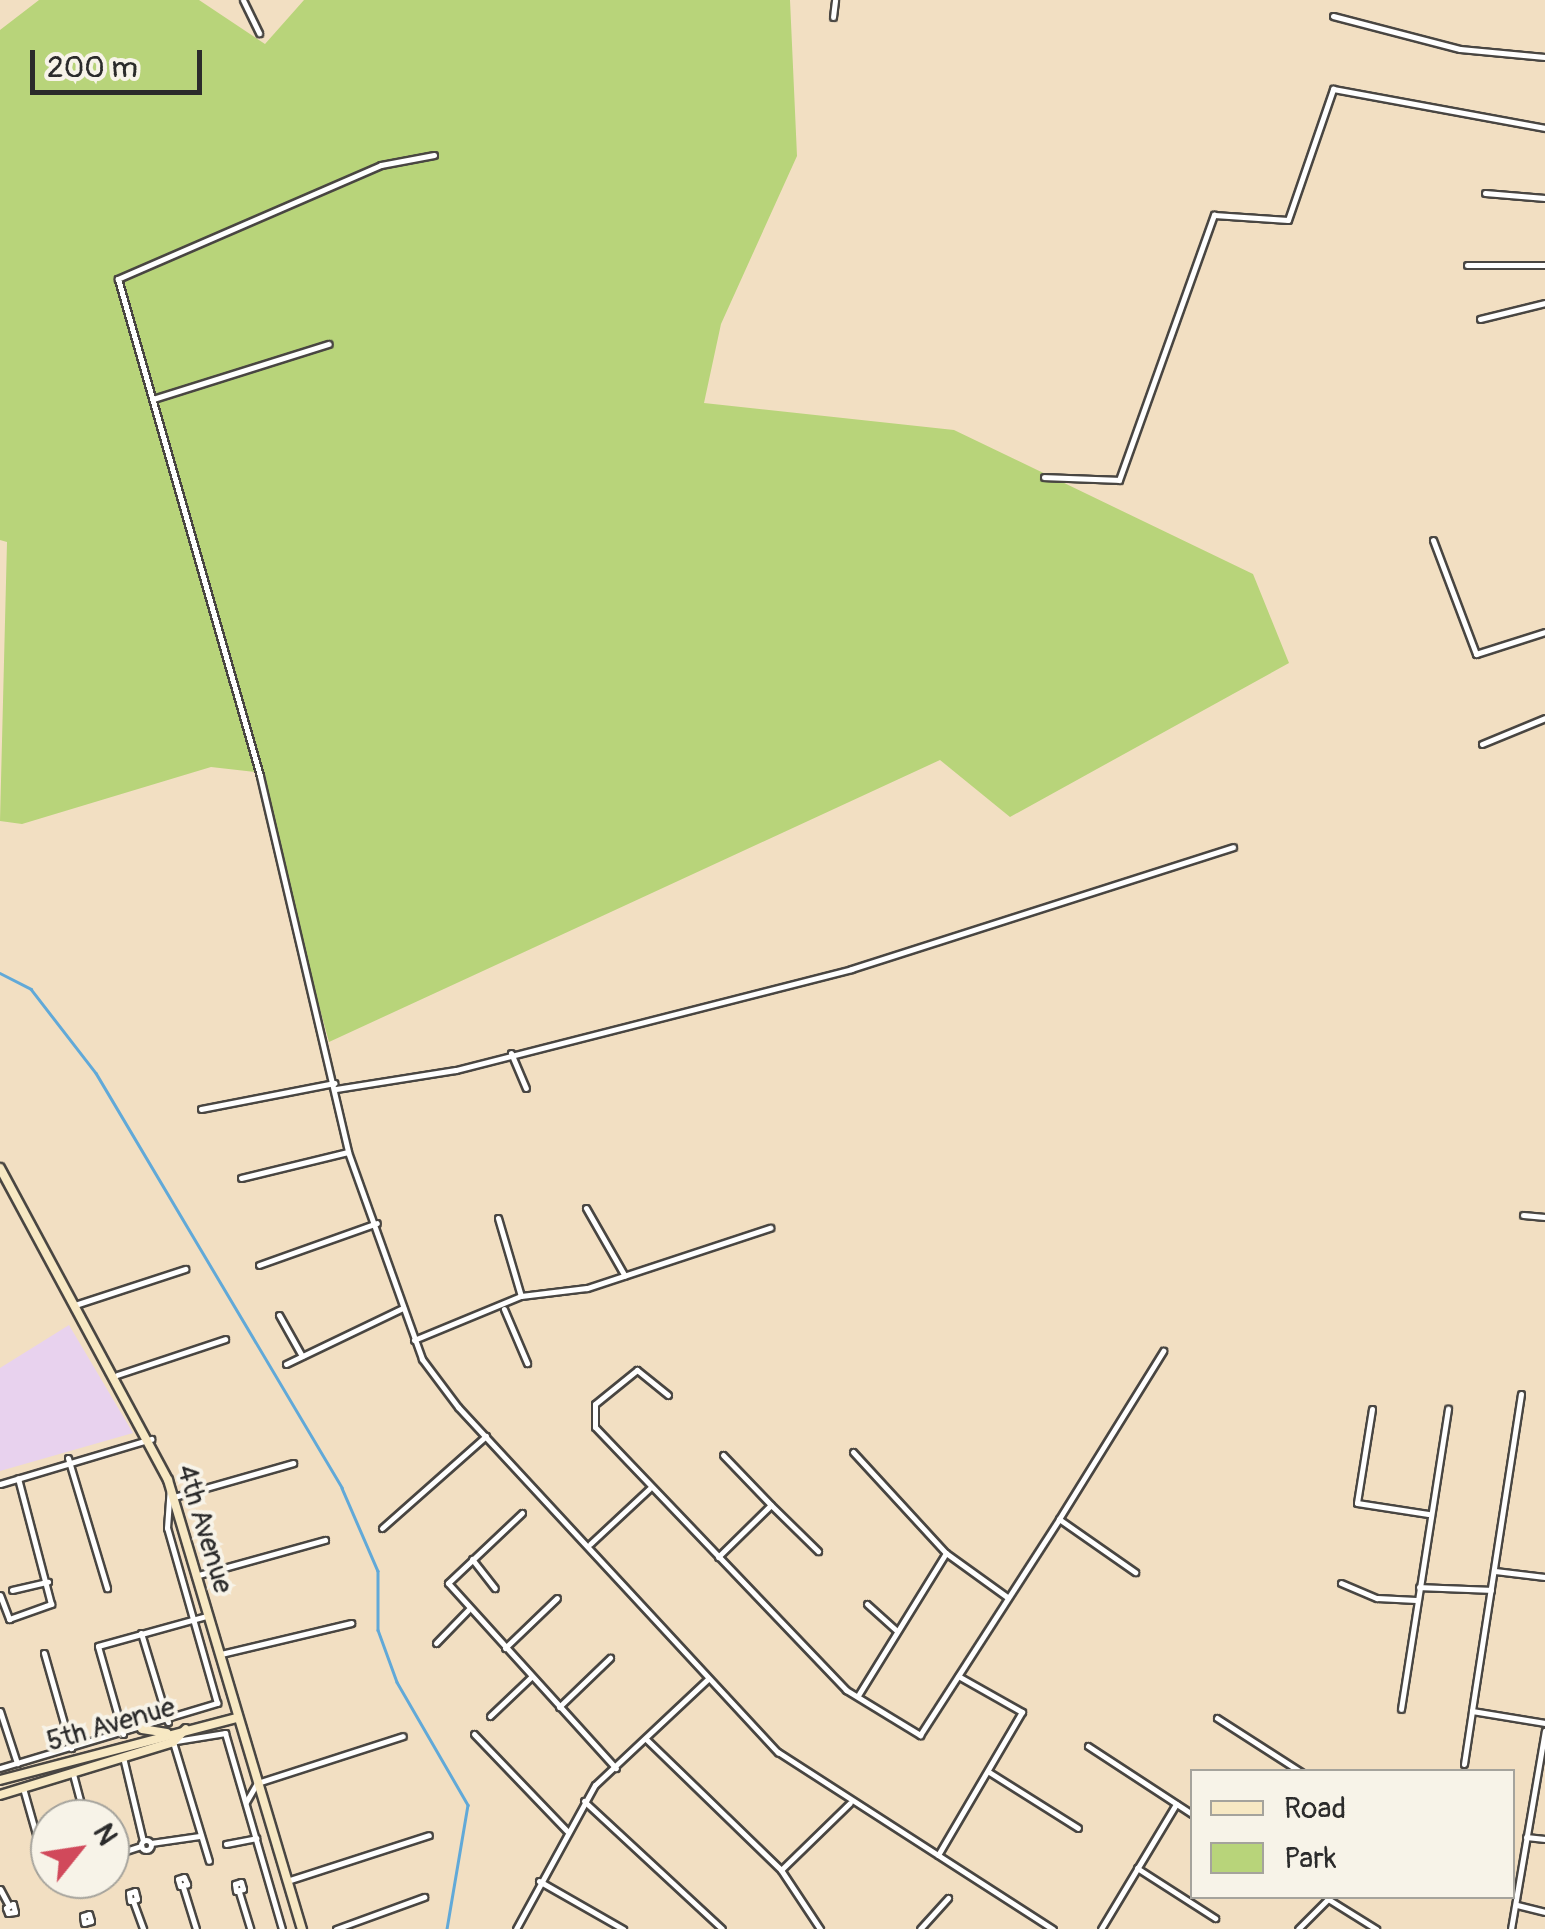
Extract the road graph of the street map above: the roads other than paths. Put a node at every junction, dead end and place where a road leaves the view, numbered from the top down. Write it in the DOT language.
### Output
graph roads {
  1 [pos="242,0"];
  2 [pos="835,0"];
  3 [pos="1333,16"];
  4 [pos="833,17"];
  5 [pos="259,33"];
  6 [pos="1545,58"];
  7 [pos="1545,128"];
  8 [pos="434,156"];
  9 [pos="1486,193"];
  10 [pos="1545,198"];
  11 [pos="1467,265"];
  12 [pos="1545,265"];
  13 [pos="1545,304"];
  14 [pos="1480,319"];
  15 [pos="328,344"];
  16 [pos="153,399"];
  17 [pos="1044,477"];
  18 [pos="1433,540"];
  19 [pos="1545,632"];
  20 [pos="1545,718"];
  21 [pos="1482,744"];
  22 [pos="1233,847"];
  23 [pos="511,1053"];
  24 [pos="336,1086"];
  25 [pos="526,1088"];
  26 [pos="201,1109"];
  27 [pos="348,1152"];
  28 [pos="0,1168"];
  29 [pos="240,1178"];
  30 [pos="586,1208"];
  31 [pos="1523,1215"];
  32 [pos="498,1218"];
  33 [pos="1545,1218"];
  34 [pos="377,1223"];
  35 [pos="770,1228"];
  36 [pos="259,1265"];
  37 [pos="185,1268"];
  38 [pos="626,1276"];
  39 [pos="522,1296"];
  40 [pos="78,1304"];
  41 [pos="403,1308"];
  42 [pos="504,1309"];
  43 [pos="279,1316"];
  44 [pos="225,1339"];
  45 [pos="414,1340"];
  46 [pos="1164,1351"];
  47 [pos="302,1356"];
  48 [pos="528,1363"];
  49 [pos="286,1364"];
  50 [pos="117,1375"];
  51 [pos="1521,1394"];
  52 [pos="668,1396"];
  53 [pos="1372,1408"];
  54 [pos="1448,1409"];
  55 [pos="486,1436"];
  56 [pos="150,1439"];
  57 [pos="852,1452"];
  58 [pos="723,1455"];
  59 [pos="68,1458"];
  60 [pos="293,1463"];
  61 [pos="18,1478"];
  62 [pos="0,1484"];
  63 [pos="170,1486"];
  64 [pos="650,1489"];
  65 [pos="174,1496"];
  66 [pos="771,1504"];
  67 [pos="522,1513"];
  68 [pos="1428,1514"];
  69 [pos="1059,1520"];
  70 [pos="382,1528"];
  71 [pos="324,1540"];
  72 [pos="590,1544"];
  73 [pos="818,1551"];
  74 [pos="946,1554"];
  75 [pos="718,1557"];
  76 [pos="472,1559"];
  77 [pos="1495,1571"];
  78 [pos="1135,1572"];
  79 [pos="196,1576"];
  80 [pos="1545,1577"];
  81 [pos="48,1582"];
  82 [pos="1341,1583"];
  83 [pos="1418,1587"];
  84 [pos="107,1588"];
  85 [pos="495,1588"];
  86 [pos="12,1590"];
  87 [pos="1490,1590"];
  88 [pos="0,1595"];
  89 [pos="1007,1596"];
  90 [pos="558,1598"];
  91 [pos="1416,1600"];
  92 [pos="867,1604"];
  93 [pos="468,1610"];
  94 [pos="206,1616"];
  95 [pos="192,1620"];
  96 [pos="351,1623"];
  97 [pos="210,1628"];
  98 [pos="196,1631"];
  99 [pos="897,1631"];
  100 [pos="141,1632"];
  101 [pos="436,1643"];
  102 [pos="504,1648"];
  103 [pos="44,1654"];
  104 [pos="218,1654"];
  105 [pos="610,1658"];
  106 [pos="208,1663"];
  107 [pos="223,1669"];
  108 [pos="958,1676"];
  109 [pos="531,1677"];
  110 [pos="708,1680"];
  111 [pos="859,1694"];
  112 [pos="559,1707"];
  113 [pos="1401,1708"];
  114 [pos="0,1711"];
  115 [pos="1472,1711"];
  116 [pos="490,1716"];
  117 [pos="236,1718"];
  118 [pos="1217,1718"];
  119 [pos="168,1722"];
  120 [pos="1545,1722"];
  121 [pos="189,1726"];
  122 [pos="142,1729"];
  123 [pos="1545,1731"];
  124 [pos="167,1733"];
  125 [pos="123,1734"];
  126 [pos="474,1734"];
  127 [pos="403,1736"];
  128 [pos="646,1739"];
  129 [pos="174,1742"];
  130 [pos="1088,1746"];
  131 [pos="71,1748"];
  132 [pos="124,1757"];
  133 [pos="16,1763"];
  134 [pos="1464,1764"];
  135 [pos="0,1768"];
  136 [pos="616,1768"];
  137 [pos="1297,1769"];
  138 [pos="72,1772"];
  139 [pos="989,1772"];
  140 [pos="0,1780"];
  141 [pos="257,1783"];
  142 [pos="23,1788"];
  143 [pos="0,1795"];
  144 [pos="80,1799"];
  145 [pos="584,1801"];
  146 [pos="246,1802"];
  147 [pos="850,1803"];
  148 [pos="1176,1804"];
  149 [pos="30,1810"];
  150 [pos="1190,1813"];
  151 [pos="1078,1828"];
  152 [pos="567,1831"];
  153 [pos="200,1836"];
  154 [pos="429,1836"];
  155 [pos="256,1838"];
  156 [pos="1526,1838"];
  157 [pos="1545,1839"];
  158 [pos="145,1843"];
  159 [pos="226,1844"];
  160 [pos="130,1849"];
  161 [pos="938,1855"];
  162 [pos="208,1861"];
  163 [pos="1137,1868"];
  164 [pos="781,1870"];
  165 [pos="287,1881"];
  166 [pos="539,1881"];
  167 [pos="182,1887"];
  168 [pos="0,1889"];
  169 [pos="239,1892"];
  170 [pos="424,1898"];
  171 [pos="948,1898"];
  172 [pos="133,1901"];
  173 [pos="8,1905"];
  174 [pos="1517,1905"];
  175 [pos="1545,1912"];
  176 [pos="1215,1918"];
  177 [pos="611,1926"];
  178 [pos="142,1929"];
  179 [pos="196,1929"];
  180 [pos="250,1929"];
  181 [pos="282,1929"];
  182 [pos="302,1929"];
  183 [pos="336,1929"];
  184 [pos="516,1929"];
  185 [pos="623,1929"];
  186 [pos="722,1929"];
  187 [pos="820,1929"];
  188 [pos="920,1929"];
  189 [pos="1052,1929"];
  190 [pos="1101,1929"];
  191 [pos="1298,1929"];
  192 [pos="1376,1929"];
  193 [pos="1511,1929"];
  1 -- 5 [label="street"];
  2 -- 4 [label="street"];
  3 -- 6 [label="street"];
  7 -- 17 [label="street"];
  8 -- 16 [label="street"];
  9 -- 10 [label="street"];
  11 -- 12 [label="street"];
  13 -- 14 [label="street"];
  15 -- 16 [label="street"];
  16 -- 24 [label="street"];
  18 -- 19 [label="street"];
  20 -- 21 [label="street"];
  22 -- 23 [label="street"];
  23 -- 24 [label="street"];
  23 -- 25 [label="street"];
  24 -- 26 [label="street"];
  24 -- 27 [label="street"];
  27 -- 29 [label="street"];
  27 -- 34 [label="street"];
  28 -- 40 [label="main road, 4th Avenue"];
  30 -- 38 [label="street"];
  31 -- 33 [label="street"];
  32 -- 39 [label="street"];
  34 -- 36 [label="street"];
  34 -- 41 [label="street"];
  35 -- 38 [label="street"];
  37 -- 40 [label="street"];
  38 -- 39 [label="street"];
  39 -- 42 [label="street"];
  40 -- 50 [label="main road, 4th Avenue"];
  41 -- 45 [label="street"];
  41 -- 47 [label="street"];
  42 -- 45 [label="street"];
  42 -- 48 [label="street"];
  43 -- 47 [label="street"];
  44 -- 50 [label="street"];
  45 -- 55 [label="street"];
  46 -- 69 [label="street"];
  47 -- 49 [label="street"];
  50 -- 56 [label="main road, 4th Avenue"];
  51 -- 77 [label="street"];
  52 -- 64 [label="street"];
  53 -- 68 [label="street"];
  54 -- 68 [label="street"];
  55 -- 70 [label="street"];
  55 -- 72 [label="street"];
  56 -- 59 [label="street"];
  56 -- 63 [label="main road, 4th Avenue"];
  57 -- 74 [label="street"];
  58 -- 66 [label="street"];
  59 -- 61 [label="street"];
  59 -- 84 [label="street"];
  60 -- 65 [label="street"];
  61 -- 62 [label="street"];
  61 -- 81 [label="street"];
  63 -- 65 [label="main road, 4th Avenue"];
  63 -- 95 [label="street"];
  64 -- 72 [label="street"];
  64 -- 75 [label="street"];
  65 -- 79 [label="main road, 4th Avenue"];
  66 -- 73 [label="street"];
  66 -- 75 [label="street"];
  67 -- 76 [label="street"];
  68 -- 83 [label="street"];
  69 -- 78 [label="street"];
  69 -- 89 [label="street"];
  71 -- 79 [label="street"];
  72 -- 110 [label="street"];
  74 -- 89 [label="street"];
  74 -- 99 [label="street"];
  75 -- 111 [label="street"];
  76 -- 85 [label="street"];
  76 -- 93 [label="street"];
  77 -- 80 [label="street"];
  77 -- 87 [label="street"];
  79 -- 94 [label="main road, 4th Avenue"];
  81 -- 86 [label="street"];
  81 -- 88 [label="street"];
  82 -- 91 [label="street"];
  83 -- 87 [label="street"];
  83 -- 91 [label="street"];
  87 -- 115 [label="street"];
  89 -- 108 [label="street"];
  90 -- 102 [label="street"];
  91 -- 113 [label="street"];
  92 -- 99 [label="street"];
  93 -- 101 [label="street"];
  93 -- 102 [label="street"];
  94 -- 95 [label="street"];
  94 -- 97 [label="main road, 4th Avenue"];
  95 -- 98 [label="street"];
  95 -- 100 [label="street"];
  96 -- 104 [label="street"];
  97 -- 98 [label="street"];
  97 -- 104 [label="main road, 4th Avenue"];
  98 -- 106 [label="street"];
  99 -- 111 [label="street"];
  100 -- 119 [label="street"];
  100 -- 125 [label="street"];
  102 -- 109 [label="street"];
  103 -- 131 [label="street"];
  104 -- 107 [label="main road, 4th Avenue"];
  105 -- 112 [label="street"];
  106 -- 107 [label="street"];
  106 -- 119 [label="street"];
  107 -- 117 [label="main road, 4th Avenue"];
  108 -- 111 [label="street"];
  108 -- 139 [label="street"];
  109 -- 112 [label="street"];
  109 -- 116 [label="street"];
  110 -- 128 [label="street"];
  110 -- 147 [label="street"];
  112 -- 136 [label="street"];
  114 -- 133 [label="street"];
  115 -- 120 [label="street"];
  115 -- 134 [label="street"];
  117 -- 121 [label="main road, 5th Avenue"];
  117 -- 141 [label="main road, 4th Avenue"];
  118 -- 137 [label="street"];
  119 -- 122 [label="street"];
  121 -- 124 [label="main road, 5th Avenue"];
  121 -- 129 [label="main road"];
  122 -- 124 [label="main road"];
  122 -- 125 [label="street"];
  123 -- 156 [label="street"];
  124 -- 140 [label="main road, 5th Avenue"];
  125 -- 131 [label="street"];
  126 -- 152 [label="street"];
  127 -- 141 [label="street"];
  128 -- 136 [label="street"];
  128 -- 164 [label="street"];
  129 -- 132 [label="main road"];
  129 -- 146 [label="street"];
  129 -- 153 [label="street"];
  130 -- 148 [label="street"];
  131 -- 133 [label="street"];
  132 -- 138 [label="main road"];
  132 -- 158 [label="street"];
  133 -- 135 [label="street"];
  136 -- 145 [label="street"];
  138 -- 142 [label="main road"];
  138 -- 144 [label="street"];
  139 -- 151 [label="street"];
  139 -- 161 [label="street"];
  141 -- 146 [label="street"];
  141 -- 165 [label="main road, 4th Avenue"];
  142 -- 143 [label="main road"];
  142 -- 149 [label="street"];
  145 -- 152 [label="street"];
  145 -- 186 [label="street"];
  146 -- 155 [label="street"];
  147 -- 161 [label="street"];
  147 -- 164 [label="street"];
  148 -- 150 [label="street"];
  148 -- 163 [label="street"];
  152 -- 166 [label="street"];
  153 -- 158 [label="street"];
  153 -- 162 [label="street"];
  154 -- 165 [label="street"];
  155 -- 159 [label="street"];
  155 -- 181 [label="street"];
  156 -- 157 [label="street"];
  156 -- 174 [label="street"];
  158 -- 160 [label="street"];
  161 -- 189 [label="street"];
  163 -- 176 [label="street"];
  163 -- 190 [label="street"];
  164 -- 187 [label="street"];
  165 -- 182 [label="main road, 4th Avenue"];
  166 -- 177 [label="street"];
  166 -- 184 [label="street"];
  167 -- 179 [label="street"];
  168 -- 173 [label="street"];
  169 -- 180 [label="street"];
  170 -- 183 [label="street"];
  171 -- 188 [label="street"];
  172 -- 178 [label="street"];
  174 -- 175 [label="street"];
  174 -- 193 [label="street"];
  177 -- 185 [label="street"];
  191 -- 192 [label="street"];
}
